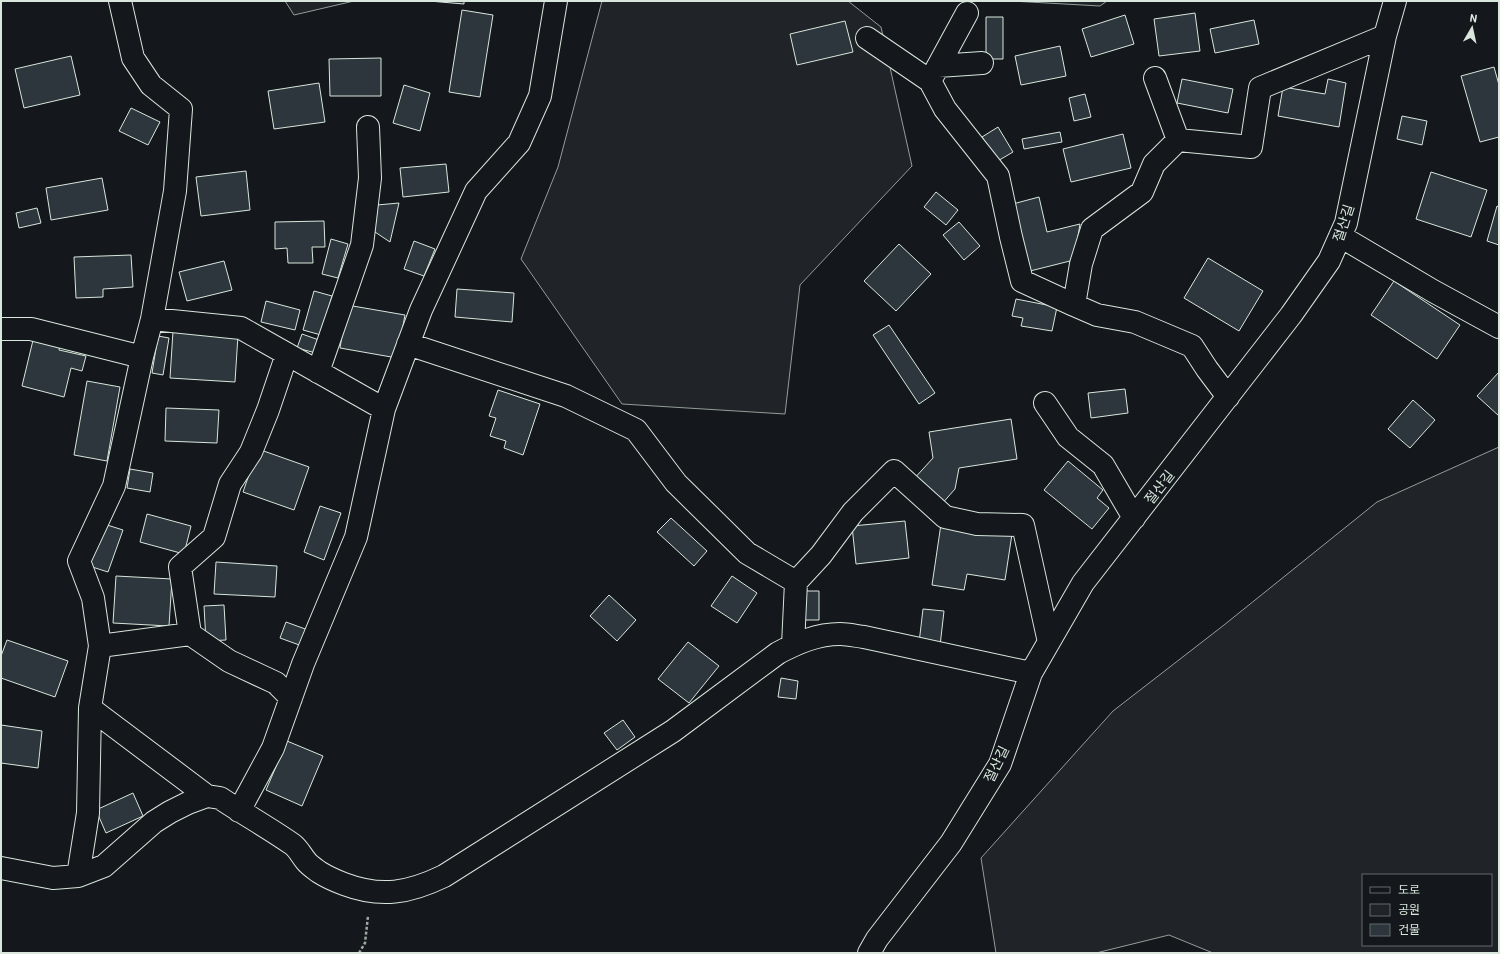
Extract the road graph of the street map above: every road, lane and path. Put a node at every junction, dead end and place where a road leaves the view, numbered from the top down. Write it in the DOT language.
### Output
graph roads {
  1 [pos="117,1"];
  2 [pos="556,1"];
  3 [pos="1395,1"];
  4 [pos="967,13"];
  5 [pos="1385,36"];
  6 [pos="867,38"];
  7 [pos="982,63"];
  8 [pos="934,73"];
  9 [pos="1155,78"];
  10 [pos="368,127"];
  11 [pos="1178,140"];
  12 [pos="1340,236"];
  13 [pos="1074,305"];
  14 [pos="152,319"];
  15 [pos="1499,327"];
  16 [pos="1,329"];
  17 [pos="408,344"];
  18 [pos="287,354"];
  19 [pos="142,357"];
  20 [pos="318,372"];
  21 [pos="1228,397"];
  22 [pos="1045,403"];
  23 [pos="384,409"];
  24 [pos="1134,518"];
  25 [pos="796,582"];
  26 [pos="190,634"];
  27 [pos="1049,642"];
  28 [pos="793,645"];
  29 [pos="100,646"];
  30 [pos="1031,673"];
  31 [pos="291,698"];
  32 [pos="90,708"];
  33 [pos="207,796"];
  34 [pos="240,811"];
  35 [pos="1,868"];
  36 [pos="78,876"];
  37 [pos="370,891"];
  38 [pos="359,953"];
  39 [pos="869,953"];
  1 -- 14 [label="street"];
  2 -- 17 [label="street"];
  3 -- 5 [label="street, 절산길"];
  4 -- 8 [label="street"];
  5 -- 11 [label="street"];
  5 -- 12 [label="street, 절산길"];
  6 -- 8 [label="street"];
  7 -- 8 [label="street"];
  8 -- 13 [label="street"];
  9 -- 11 [label="street"];
  10 -- 20 [label="street"];
  11 -- 13 [label="street"];
  12 -- 15 [label="street"];
  12 -- 21 [label="street, 절산길"];
  13 -- 21 [label="street"];
  14 -- 18 [label="street"];
  14 -- 19 [label="street"];
  16 -- 19 [label="street"];
  17 -- 23 [label="street"];
  17 -- 25 [label="street"];
  18 -- 20 [label="street"];
  18 -- 26 [label="street"];
  19 -- 29 [label="street"];
  20 -- 23 [label="street"];
  21 -- 24 [label="street, 절산길"];
  22 -- 24 [label="street"];
  23 -- 31 [label="street"];
  24 -- 27 [label="street, 절산길"];
  25 -- 27 [label="street"];
  25 -- 28 [label="street"];
  26 -- 29 [label="street"];
  26 -- 31 [label="street"];
  27 -- 30 [label="street, 절산길"];
  28 -- 30 [label="street"];
  28 -- 37 [label="street"];
  29 -- 32 [label="street"];
  30 -- 39 [label="street, 절산길"];
  31 -- 34 [label="street"];
  32 -- 33 [label="street"];
  32 -- 36 [label="street"];
  33 -- 34 [label="street"];
  33 -- 36 [label="street"];
  34 -- 37 [label="street"];
  35 -- 36 [label="street"];
  37 -- 38 [label="path"];
}
